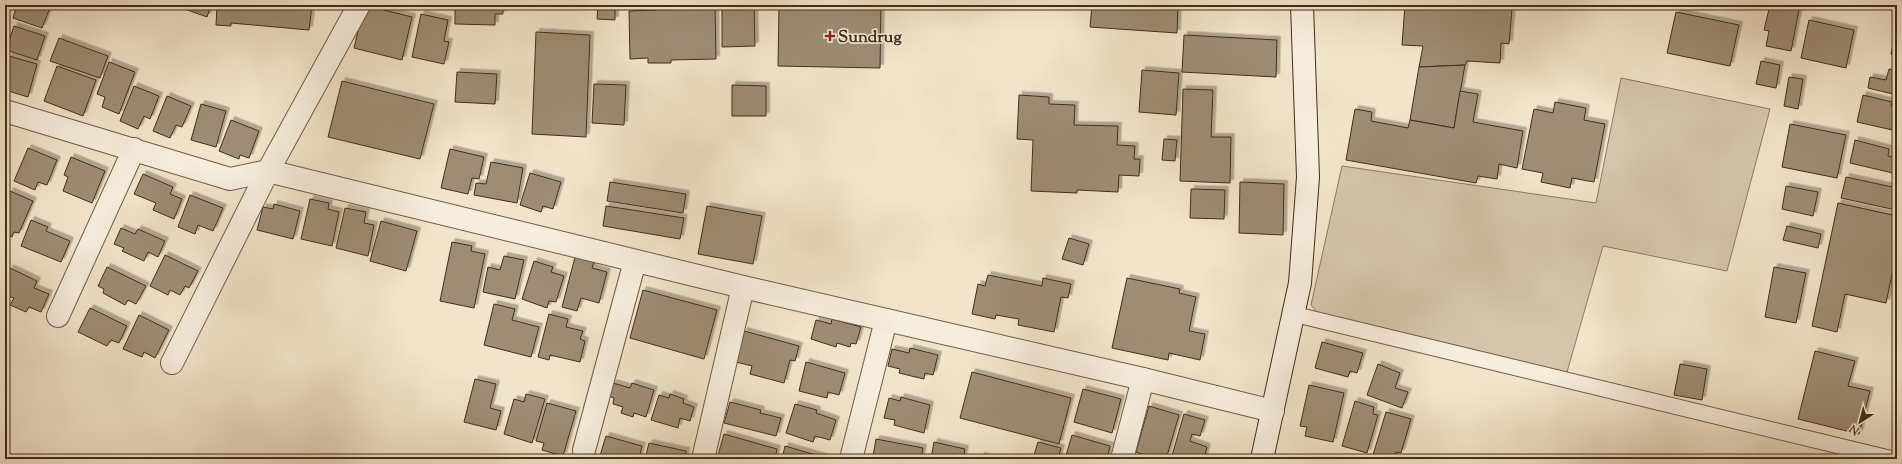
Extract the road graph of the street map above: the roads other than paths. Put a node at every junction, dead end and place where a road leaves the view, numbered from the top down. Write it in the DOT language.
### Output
graph roads {
  1 [pos="359,5"];
  2 [pos="1302,5"];
  3 [pos="5,111"];
  4 [pos="134,150"];
  5 [pos="268,171"];
  6 [pos="635,261"];
  7 [pos="743,287"];
  8 [pos="1293,314"];
  9 [pos="58,316"];
  10 [pos="886,320"];
  11 [pos="172,363"];
  12 [pos="1143,379"];
  13 [pos="1274,411"];
  14 [pos="584,450"];
  15 [pos="703,459"];
  16 [pos="851,459"];
  17 [pos="1122,459"];
  18 [pos="1262,459"];
  19 [pos="1893,459"];
  1 -- 5 [label="street"];
  2 -- 8 [label="street"];
  3 -- 4 [label="street"];
  4 -- 5 [label="street"];
  4 -- 9 [label="street"];
  5 -- 6 [label="street"];
  5 -- 11 [label="street"];
  6 -- 7 [label="street"];
  6 -- 14 [label="street"];
  7 -- 10 [label="street"];
  7 -- 15 [label="street"];
  8 -- 13 [label="street"];
  8 -- 19 [label="lane"];
  10 -- 12 [label="street"];
  10 -- 16 [label="street"];
  12 -- 13 [label="street"];
  12 -- 17 [label="street"];
  13 -- 18 [label="street"];
}
